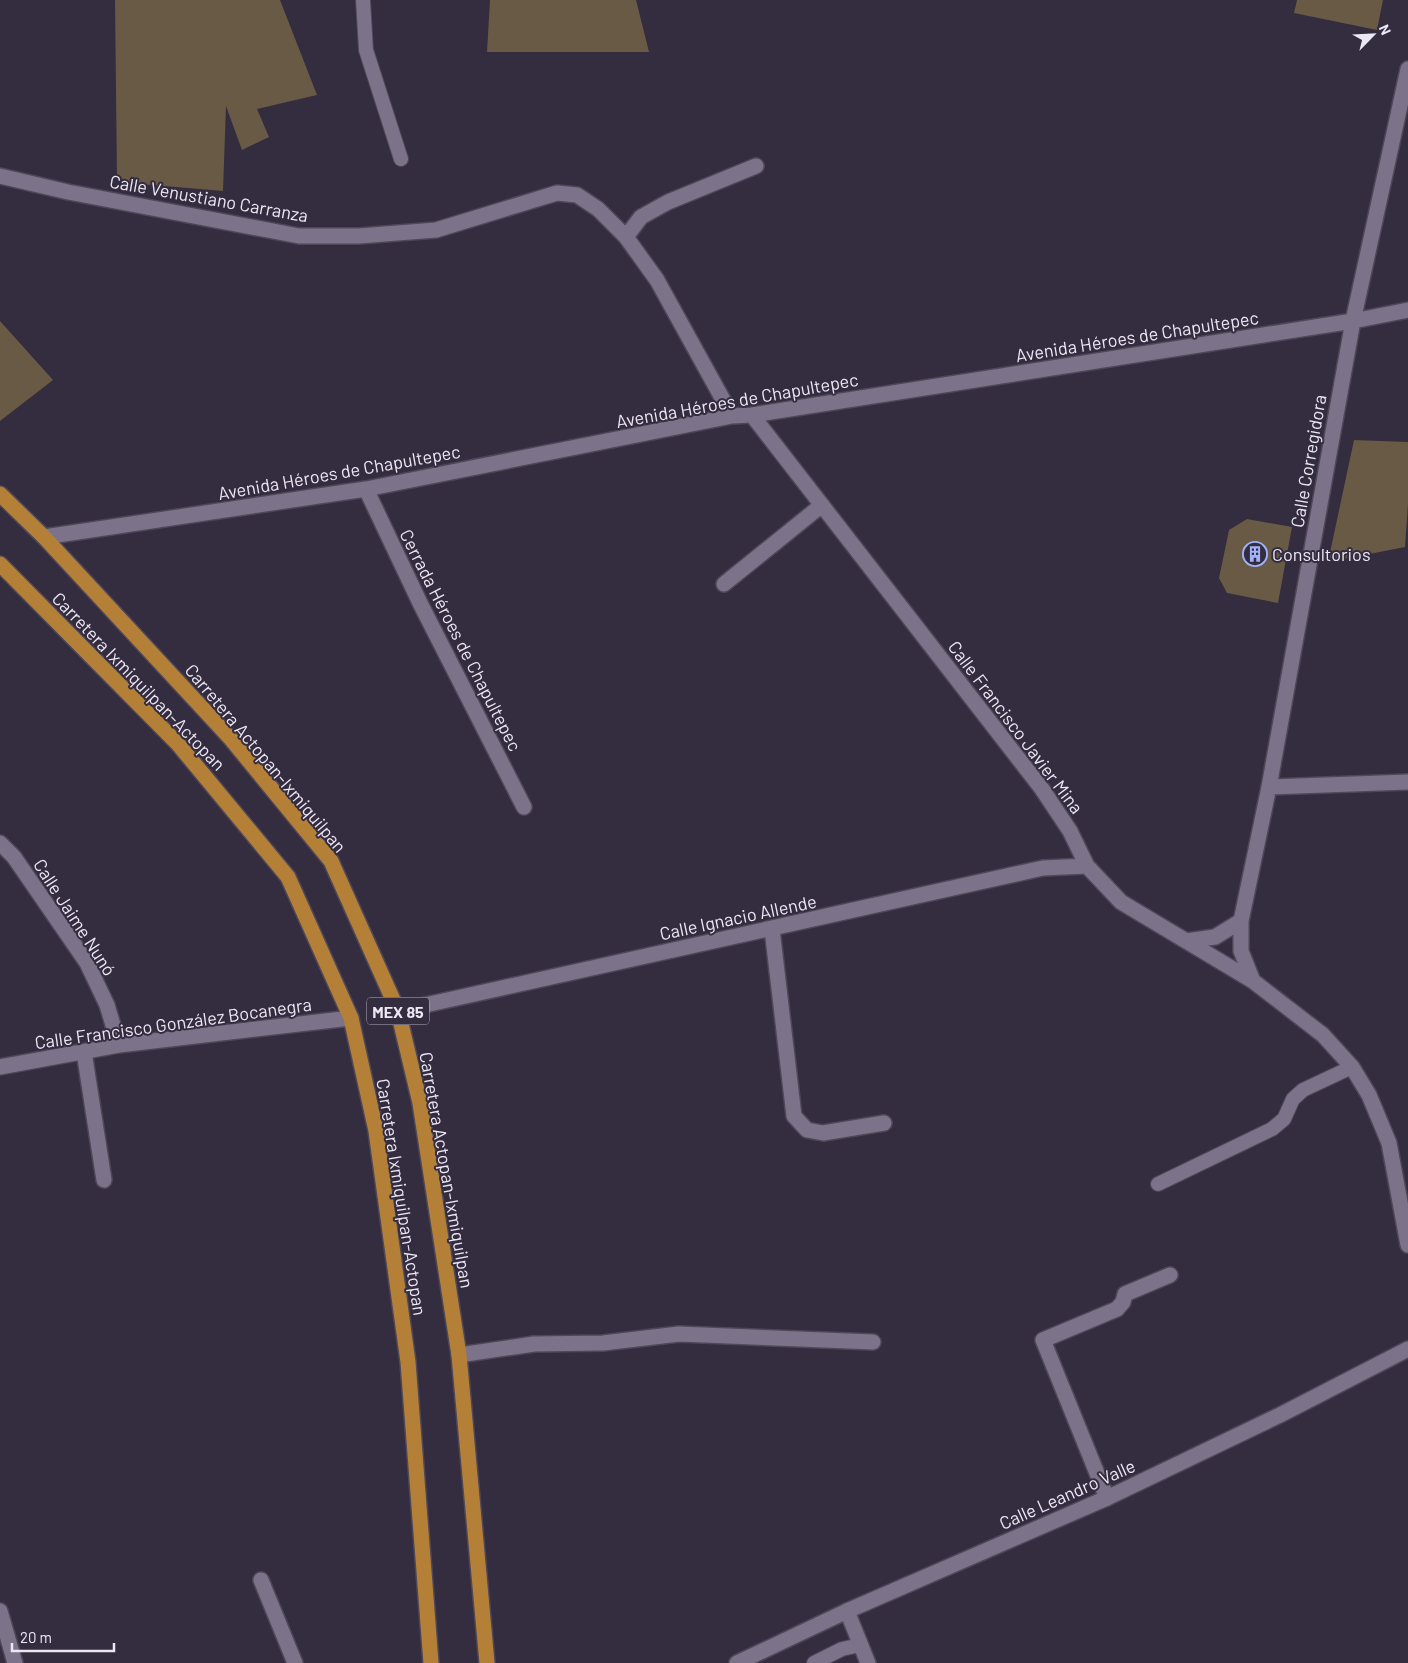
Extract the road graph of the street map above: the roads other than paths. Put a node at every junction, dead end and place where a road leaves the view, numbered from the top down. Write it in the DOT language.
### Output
graph roads {
  1 [pos="363,0"];
  2 [pos="1408,68"];
  3 [pos="401,158"];
  4 [pos="756,166"];
  5 [pos="0,176"];
  6 [pos="626,238"];
  7 [pos="1408,310"];
  8 [pos="1353,321"];
  9 [pos="752,415"];
  10 [pos="732,416"];
  11 [pos="366,490"];
  12 [pos="0,494"];
  13 [pos="822,505"];
  14 [pos="44,536"];
  15 [pos="0,564"];
  16 [pos="724,584"];
  17 [pos="1408,782"];
  18 [pos="1269,787"];
  19 [pos="524,806"];
  20 [pos="0,843"];
  21 [pos="1087,866"];
  22 [pos="1241,921"];
  23 [pos="772,929"];
  24 [pos="1186,941"];
  25 [pos="1253,981"];
  26 [pos="398,1011"];
  27 [pos="351,1018"];
  28 [pos="119,1045"];
  29 [pos="84,1052"];
  30 [pos="0,1067"];
  31 [pos="1352,1067"];
  32 [pos="884,1123"];
  33 [pos="104,1180"];
  34 [pos="1158,1184"];
  35 [pos="1408,1245"];
  36 [pos="1170,1275"];
  37 [pos="873,1342"];
  38 [pos="1408,1349"];
  39 [pos="459,1355"];
  40 [pos="1107,1498"];
  41 [pos="260,1580"];
  42 [pos="847,1611"];
  43 [pos="0,1612"];
  44 [pos="860,1645"];
  45 [pos="15,1663"];
  46 [pos="295,1663"];
  47 [pos="431,1663"];
  48 [pos="487,1663"];
  49 [pos="737,1663"];
  50 [pos="814,1663"];
  51 [pos="868,1663"];
  1 -- 3 [label="lane"];
  2 -- 8 [label="street, Calle Corregidora"];
  4 -- 6 [label="street"];
  5 -- 6 [label="street, Calle Venustiano Carranza"];
  6 -- 10 [label="street"];
  7 -- 8 [label="street, Avenida Héroes de Chapultepec"];
  8 -- 9 [label="street, Avenida Héroes de Chapultepec"];
  8 -- 18 [label="street, Calle Corregidora"];
  9 -- 10 [label="street, Avenida Héroes de Chapultepec"];
  9 -- 13 [label="street, Calle Francisco Javier Mina"];
  10 -- 11 [label="street, Avenida Héroes de Chapultepec"];
  11 -- 14 [label="street, Avenida Héroes de Chapultepec"];
  11 -- 19 [label="street, Cerrada Héroes de Chapultepec"];
  12 -- 14 [label="main road, Carretera Actopan-Ixmiquilpan / MEX 85"];
  13 -- 16 [label="street"];
  13 -- 21 [label="street, Calle Francisco Javier Mina"];
  14 -- 26 [label="main road, Carretera Actopan-Ixmiquilpan / MEX 85"];
  15 -- 27 [label="main road, Carretera Ixmiquilpan-Actopan / MEX 85"];
  17 -- 18 [label="street"];
  18 -- 22 [label="street, Calle Corregidora"];
  20 -- 28 [label="street, Calle Jaime Nunó"];
  21 -- 23 [label="street, Calle Ignacio Allende"];
  21 -- 24 [label="street, Calle Francisco Javier Mina"];
  22 -- 24 [label="street"];
  22 -- 25 [label="street, Calle Corregidora"];
  23 -- 26 [label="street, Calle Ignacio Allende"];
  23 -- 32 [label="street"];
  24 -- 25 [label="street, Calle Francisco Javier Mina"];
  25 -- 31 [label="street, Calle Francisco Javier Mina"];
  26 -- 39 [label="main road, Carretera Actopan-Ixmiquilpan / MEX 85"];
  27 -- 28 [label="street, Calle Francisco González Bocanegra"];
  27 -- 47 [label="main road, Carretera Ixmiquilpan-Actopan / MEX 85"];
  28 -- 29 [label="street, Calle Francisco González Bocanegra"];
  29 -- 30 [label="street, Calle Francisco González Bocanegra"];
  29 -- 33 [label="street"];
  31 -- 34 [label="lane"];
  31 -- 35 [label="street, Calle Francisco Javier Mina"];
  36 -- 40 [label="street"];
  37 -- 39 [label="street"];
  38 -- 40 [label="street, Calle Leandro Valle"];
  39 -- 48 [label="main road, Carretera Actopan-Ixmiquilpan / MEX 85"];
  40 -- 42 [label="street, Calle Leandro Valle"];
  41 -- 46 [label="street"];
  42 -- 44 [label="street"];
  42 -- 49 [label="street, Calle Leandro Valle"];
  43 -- 45 [label="street"];
  44 -- 50 [label="lane"];
  44 -- 51 [label="street"];
}
